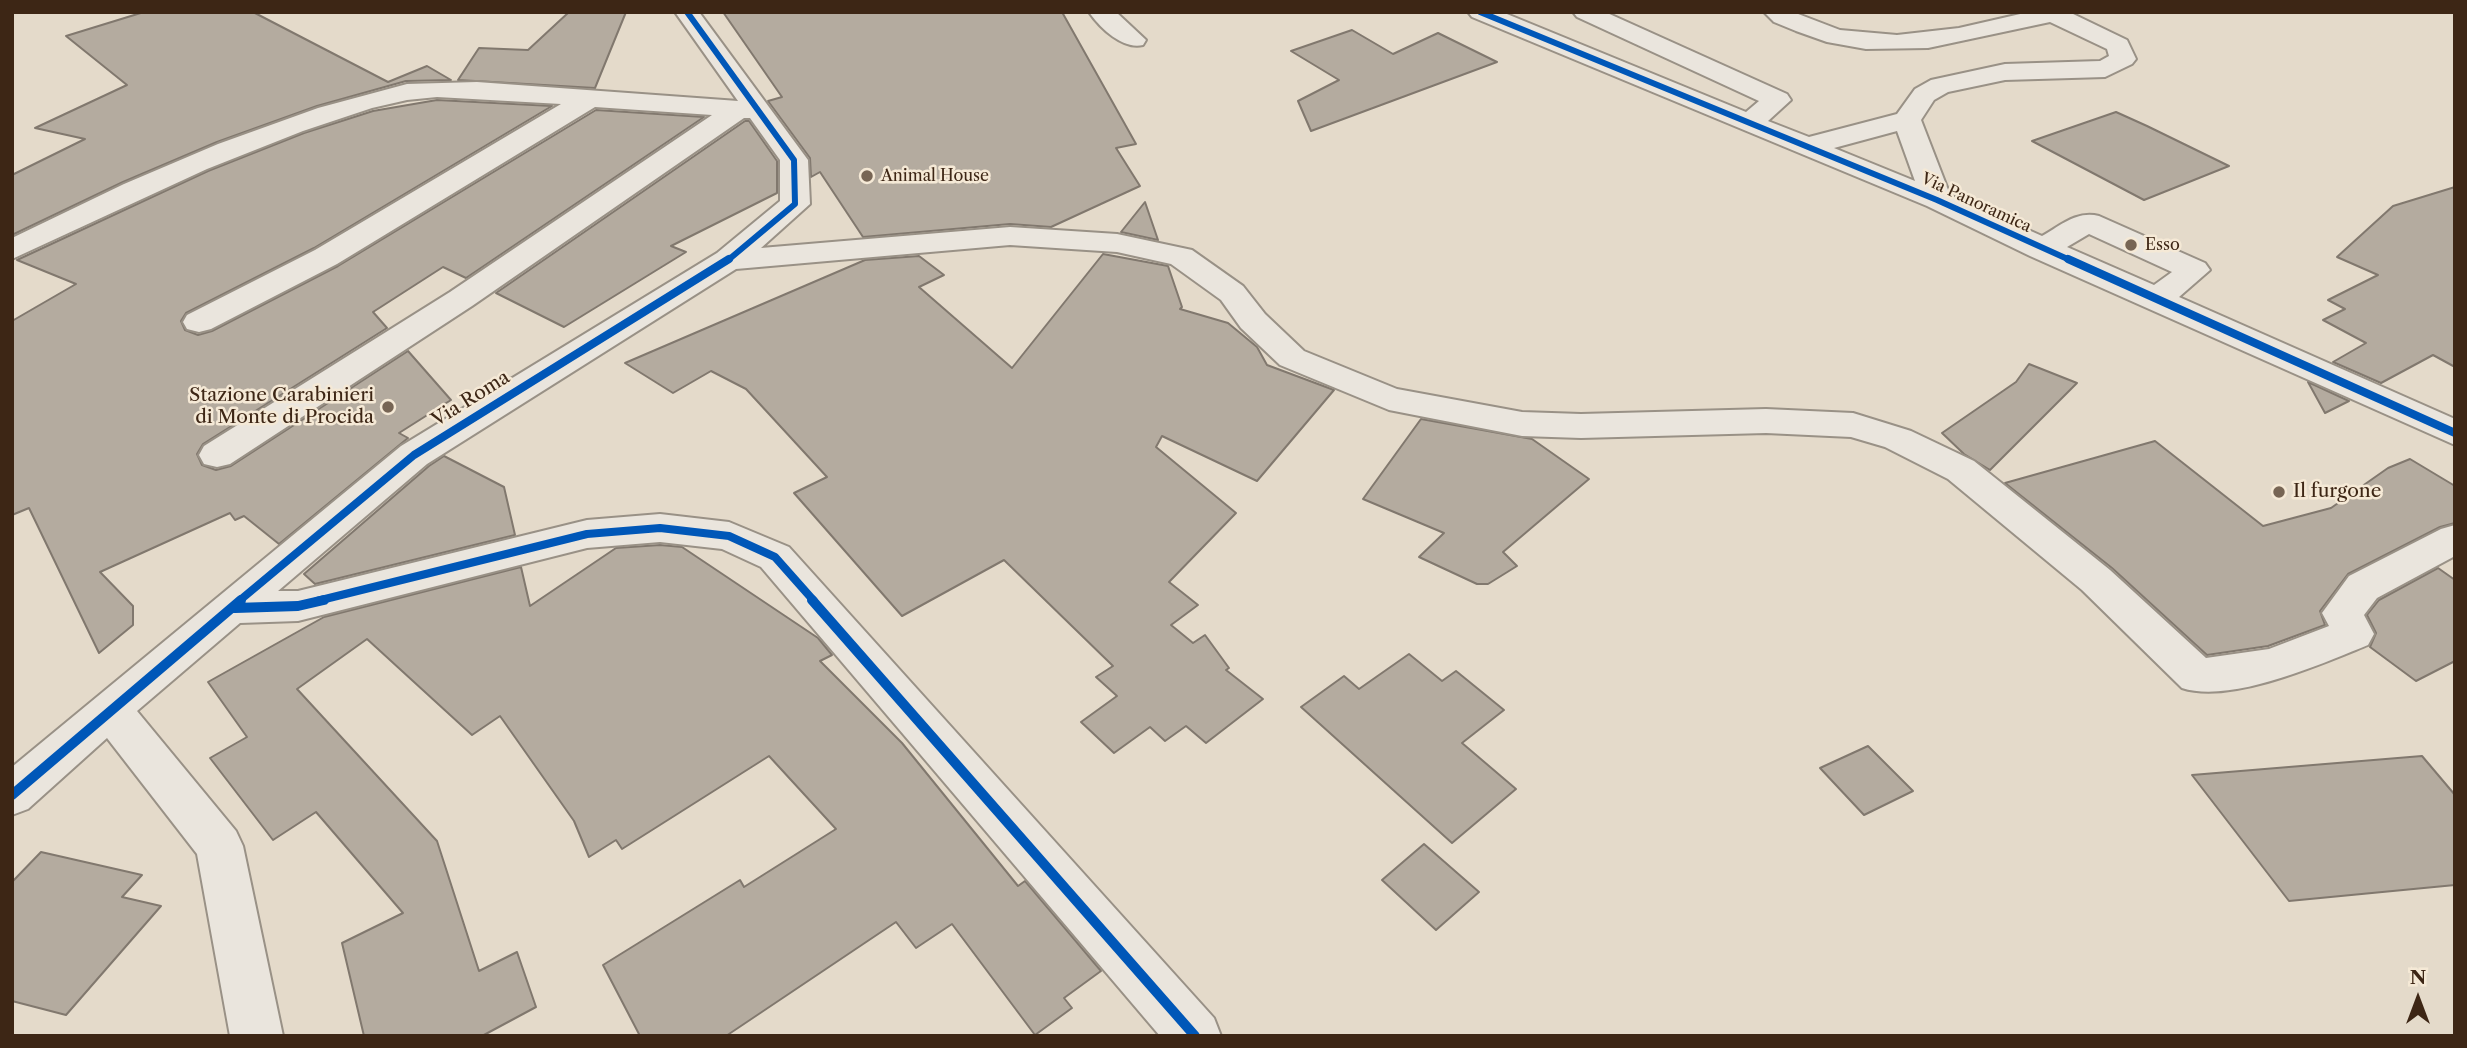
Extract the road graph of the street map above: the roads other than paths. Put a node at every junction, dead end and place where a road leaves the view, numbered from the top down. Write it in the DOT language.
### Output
graph roads {
  1 [pos="687,12"];
  2 [pos="1101,12"];
  3 [pos="1480,12"];
  4 [pos="1585,12"];
  5 [pos="1776,12"];
  6 [pos="2050,13"];
  7 [pos="1134,40"];
  8 [pos="587,100"];
  9 [pos="748,111"];
  10 [pos="1907,120"];
  11 [pos="1749,122"];
  12 [pos="1808,146"];
  13 [pos="1937,200"];
  14 [pos="2041,249"];
  15 [pos="12,250"];
  16 [pos="727,260"];
  17 [pos="2156,299"];
  18 [pos="199,322"];
  19 [pos="2455,433"];
  20 [pos="217,455"];
  21 [pos="2455,539"];
  22 [pos="234,608"];
  23 [pos="110,709"];
  24 [pos="12,795"];
  25 [pos="257,1036"];
  26 [pos="1195,1036"];
  1 -- 9 [label="street, Via Roma"];
  2 -- 7 [label="street"];
  3 -- 11 [label="street, Via Panoramica"];
  4 -- 11 [label="street"];
  5 -- 6 [label="street"];
  6 -- 10 [label="street"];
  8 -- 9 [label="street"];
  8 -- 15 [label="street"];
  8 -- 18 [label="street"];
  9 -- 16 [label="street, Via Roma"];
  9 -- 20 [label="street"];
  10 -- 12 [label="street"];
  10 -- 13 [label="street"];
  11 -- 12 [label="street, Via Panoramica"];
  12 -- 13 [label="street, Via Panoramica"];
  13 -- 14 [label="street, Via Panoramica"];
  14 -- 17 [label="street, Via Panoramica"];
  14 -- 17 [label="street"];
  16 -- 21 [label="street"];
  16 -- 22 [label="street, Via Roma"];
  17 -- 19 [label="street, Via Panoramica"];
  22 -- 23 [label="street, Via Roma"];
  22 -- 26 [label="street"];
  23 -- 24 [label="street, Via Roma"];
  23 -- 25 [label="street"];
}
